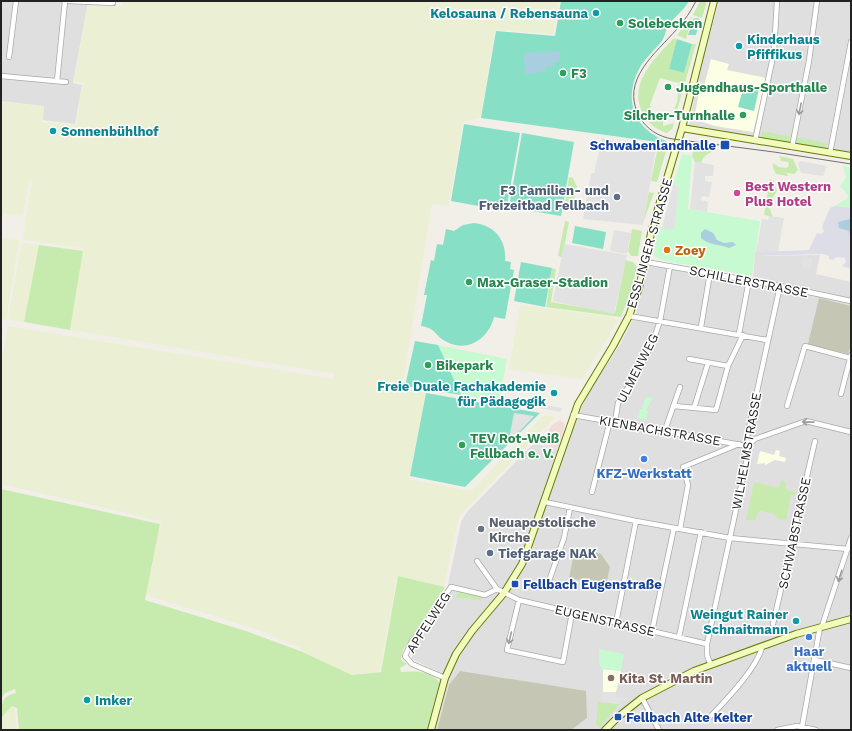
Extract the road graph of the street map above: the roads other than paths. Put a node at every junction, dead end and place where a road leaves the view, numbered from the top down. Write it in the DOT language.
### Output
graph roads {
  1 [pos="16,1"];
  2 [pos="65,1"];
  3 [pos="69,1"];
  4 [pos="714,1"];
  5 [pos="777,1"];
  6 [pos="817,1"];
  7 [pos="113,3"];
  8 [pos="851,42"];
  9 [pos="9,57"];
  10 [pos="1,76"];
  11 [pos="57,81"];
  12 [pos="66,82"];
  13 [pos="682,128"];
  14 [pos="755,141"];
  15 [pos="792,147"];
  16 [pos="830,153"];
  17 [pos="851,156"];
  18 [pos="646,262"];
  19 [pos="670,266"];
  20 [pos="710,273"];
  21 [pos="749,280"];
  22 [pos="780,286"];
  23 [pos="851,301"];
  24 [pos="629,316"];
  25 [pos="660,321"];
  26 [pos="701,327"];
  27 [pos="741,335"];
  28 [pos="767,340"];
  29 [pos="850,356"];
  30 [pos="689,359"];
  31 [pos="708,363"];
  32 [pos="728,366"];
  33 [pos="680,387"];
  34 [pos="841,394"];
  35 [pos="674,406"];
  36 [pos="787,406"];
  37 [pos="694,408"];
  38 [pos="573,415"];
  39 [pos="612,422"];
  40 [pos="665,430"];
  41 [pos="851,432"];
  42 [pos="815,442"];
  43 [pos="739,444"];
  44 [pos="747,446"];
  45 [pos="592,492"];
  46 [pos="544,502"];
  47 [pos="570,508"];
  48 [pos="636,522"];
  49 [pos="674,528"];
  50 [pos="680,529"];
  51 [pos="701,532"];
  52 [pos="730,538"];
  53 [pos="851,538"];
  54 [pos="792,543"];
  55 [pos="848,549"];
  56 [pos="477,561"];
  57 [pos="549,581"];
  58 [pos="498,589"];
  59 [pos="504,593"];
  60 [pos="519,600"];
  61 [pos="572,613"];
  62 [pos="851,619"];
  63 [pos="616,623"];
  64 [pos="773,624"];
  65 [pos="821,627"];
  66 [pos="652,631"];
  67 [pos="679,637"];
  68 [pos="707,644"];
  69 [pos="762,647"];
  70 [pos="815,660"];
  71 [pos="710,663"];
  72 [pos="851,668"];
  73 [pos="445,678"];
  74 [pos="642,698"];
  75 [pos="698,717"];
  76 [pos="802,727"];
  77 [pos="431,730"];
  78 [pos="605,730"];
  79 [pos="659,730"];
  80 [pos="777,730"];
  81 [pos="816,730"];
  1 -- 9 [label="street"];
  2 -- 11 [label="street"];
  3 -- 7 [label="street"];
  4 -- 13 [label="main road, ESSLINGER STRASSE"];
  5 -- 14 [label="street"];
  6 -- 15 [label="street, one-way"];
  8 -- 16 [label="street"];
  10 -- 11 [label="street"];
  11 -- 12 [label="street"];
  13 -- 14 [label="main road"];
  13 -- 18 [label="main road, ESSLINGER STRASSE"];
  14 -- 15 [label="main road"];
  15 -- 16 [label="main road"];
  16 -- 17 [label="main road"];
  18 -- 19 [label="street, SCHILLERSTRASSE"];
  18 -- 24 [label="main road, ESSLINGER STRASSE"];
  19 -- 20 [label="street, SCHILLERSTRASSE"];
  19 -- 25 [label="street, ULMENWEG"];
  20 -- 21 [label="street, SCHILLERSTRASSE"];
  20 -- 26 [label="street"];
  21 -- 22 [label="street, SCHILLERSTRASSE"];
  21 -- 27 [label="street"];
  22 -- 23 [label="street, SCHILLERSTRASSE"];
  22 -- 28 [label="street, WILHELMSTRASSE"];
  24 -- 25 [label="street"];
  24 -- 38 [label="main road, ESSLINGER STRASSE"];
  25 -- 26 [label="street"];
  25 -- 39 [label="street, ULMENWEG"];
  26 -- 27 [label="street"];
  27 -- 28 [label="street"];
  27 -- 32 [label="street"];
  28 -- 44 [label="street, WILHELMSTRASSE"];
  29 -- 34 [label="street"];
  29 -- 36 [label="street"];
  30 -- 31 [label="street"];
  31 -- 32 [label="street"];
  31 -- 37 [label="street"];
  32 -- 37 [label="street"];
  33 -- 35 [label="street"];
  35 -- 37 [label="street"];
  35 -- 40 [label="street"];
  38 -- 39 [label="street, KIENBACHSTRASSE"];
  38 -- 46 [label="main road, ESSLINGER STRASSE"];
  39 -- 40 [label="street, KIENBACHSTRASSE"];
  39 -- 45 [label="street, ULMENWEG"];
  40 -- 43 [label="street, KIENBACHSTRASSE"];
  41 -- 44 [label="street, one-way"];
  42 -- 54 [label="street, SCHWABSTRASSE"];
  43 -- 44 [label="street, KIENBACHSTRASSE"];
  43 -- 50 [label="street"];
  44 -- 52 [label="street, WILHELMSTRASSE"];
  46 -- 47 [label="street"];
  46 -- 59 [label="main road, ESSLINGER STRASSE"];
  47 -- 48 [label="street"];
  47 -- 57 [label="street"];
  48 -- 49 [label="street"];
  48 -- 63 [label="street"];
  49 -- 50 [label="street"];
  49 -- 66 [label="street"];
  50 -- 51 [label="street"];
  51 -- 52 [label="street"];
  51 -- 67 [label="street"];
  52 -- 54 [label="street"];
  52 -- 68 [label="street, WILHELMSTRASSE"];
  53 -- 55 [label="street"];
  54 -- 55 [label="street"];
  54 -- 64 [label="street, SCHWABSTRASSE"];
  55 -- 65 [label="street, one-way"];
  56 -- 58 [label="street"];
  58 -- 59 [label="street"];
  58 -- 73 [label="street, APFELWEG"];
  59 -- 60 [label="street, EUGENSTRASSE"];
  59 -- 73 [label="main road, ESSLINGER STRASSE"];
  60 -- 61 [label="street, EUGENSTRASSE"];
  60 -- 61 [label="street, one-way"];
  61 -- 63 [label="street, EUGENSTRASSE"];
  62 -- 65 [label="main road"];
  63 -- 66 [label="street, EUGENSTRASSE"];
  65 -- 69 [label="main road"];
  65 -- 70 [label="street"];
  66 -- 67 [label="street, EUGENSTRASSE"];
  67 -- 68 [label="street, EUGENSTRASSE"];
  68 -- 71 [label="street, WILHELMSTRASSE"];
  69 -- 71 [label="main road"];
  69 -- 75 [label="street"];
  70 -- 72 [label="street"];
  70 -- 76 [label="street"];
  71 -- 74 [label="main road"];
  73 -- 77 [label="main road, ESSLINGER STRASSE"];
  74 -- 78 [label="main road"];
  74 -- 79 [label="street"];
  76 -- 80 [label="street"];
  76 -- 81 [label="street"];
}
